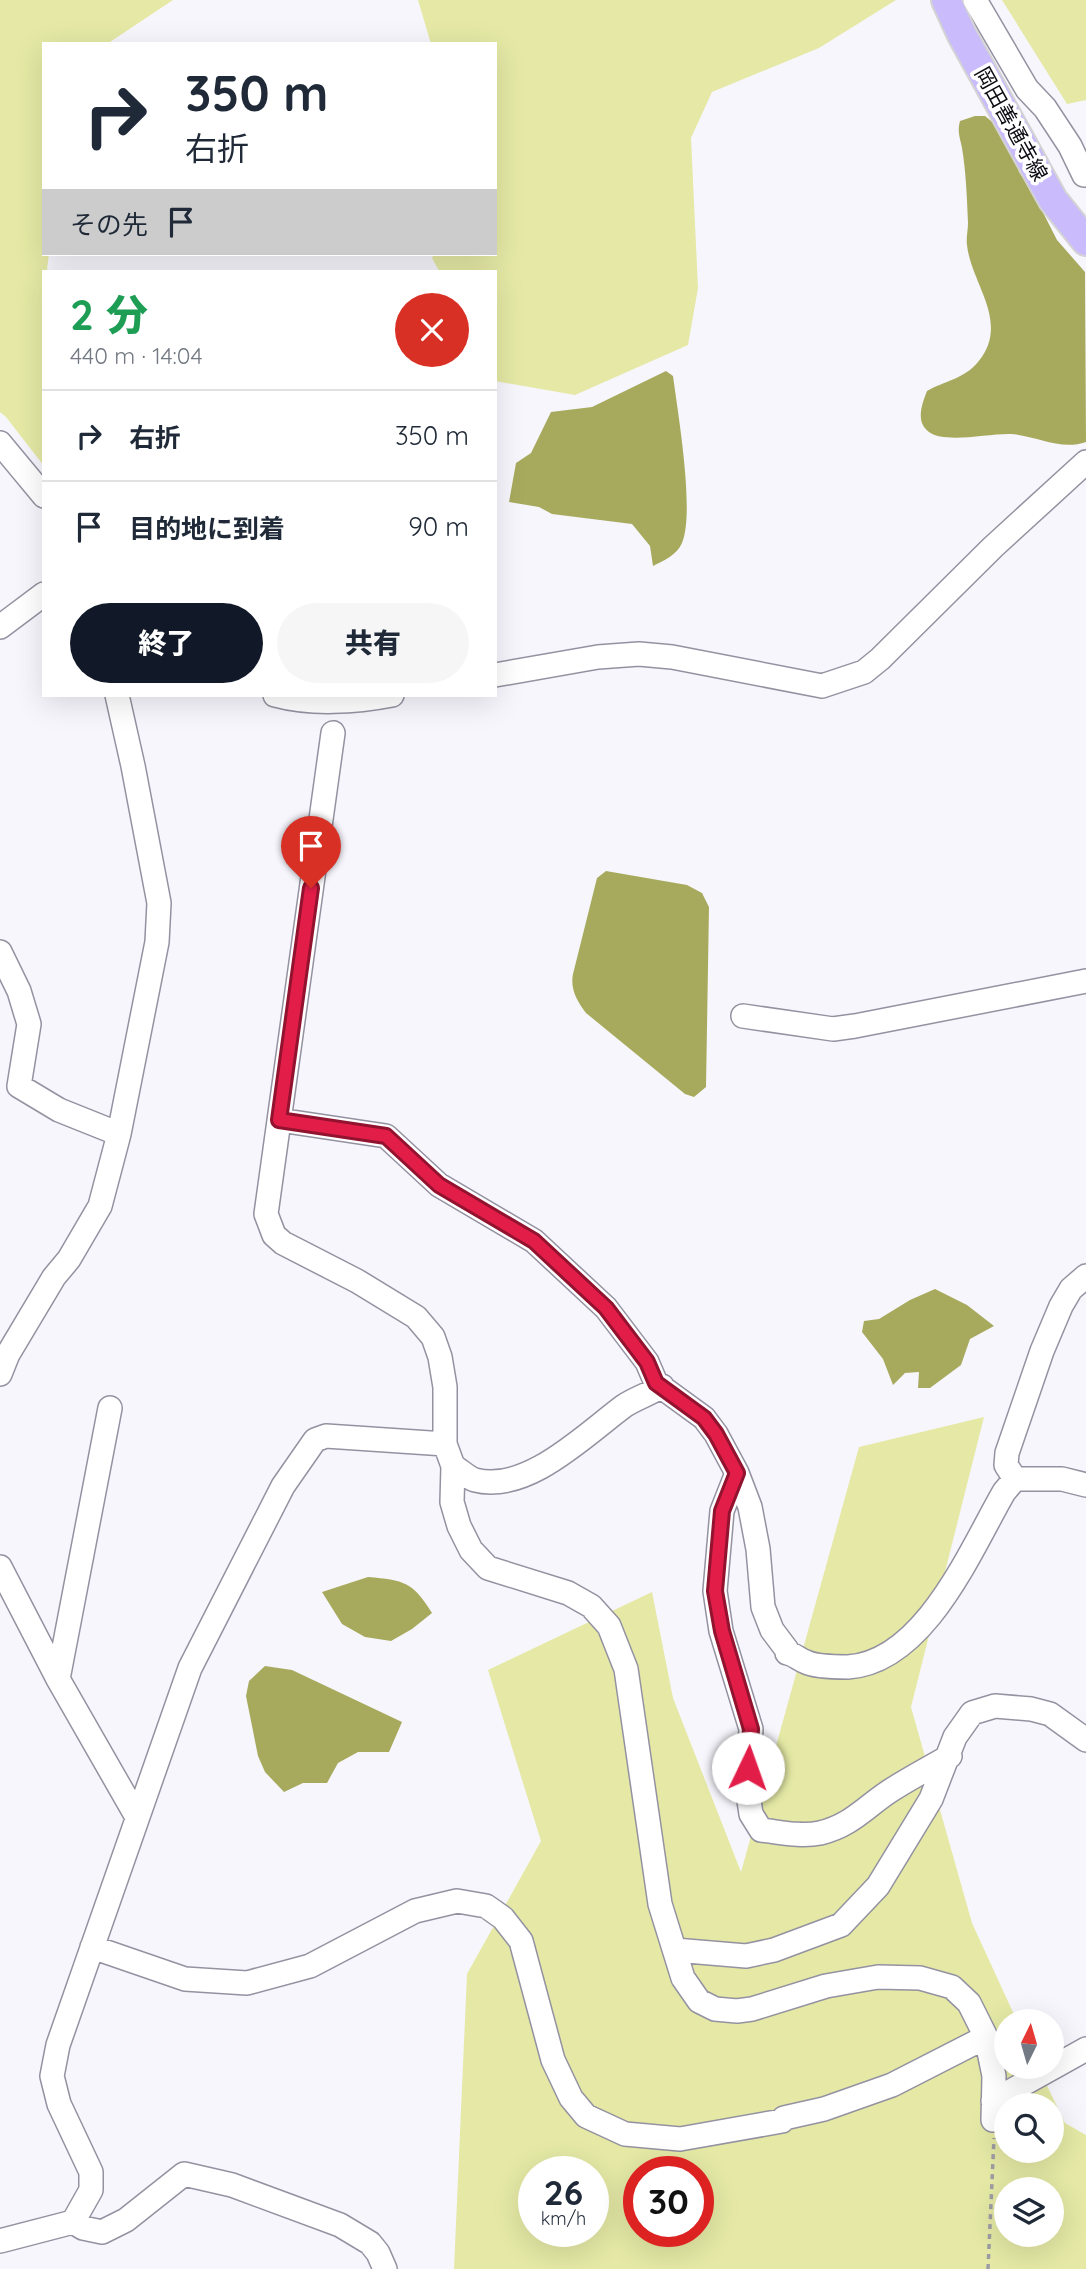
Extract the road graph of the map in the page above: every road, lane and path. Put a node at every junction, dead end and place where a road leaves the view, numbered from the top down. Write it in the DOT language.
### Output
graph roads {
  1 [pos="946,0"];
  2 [pos="975,0"];
  3 [pos="1084,175"];
  4 [pos="1086,241"];
  5 [pos="0,443"];
  6 [pos="1086,461"];
  7 [pos="42,494"];
  8 [pos="42,596"];
  9 [pos="0,627"];
  10 [pos="497,675"];
  11 [pos="117,697"];
  12 [pos="289,697"];
  13 [pos="375,697"];
  14 [pos="333,733"];
  15 [pos="0,952"];
  16 [pos="1086,981"];
  17 [pos="743,1016"];
  18 [pos="279,1120"];
  19 [pos="119,1134"];
  20 [pos="1086,1276"];
  21 [pos="0,1374"];
  22 [pos="662,1386"];
  23 [pos="110,1408"];
  24 [pos="449,1455"];
  25 [pos="737,1473"];
  26 [pos="1015,1479"];
  27 [pos="1086,1485"];
  28 [pos="0,1567"];
  29 [pos="58,1679"];
  30 [pos="1086,1740"];
  31 [pos="950,1756"];
  32 [pos="136,1818"];
  33 [pos="92,1947"];
  34 [pos="676,1950"];
  35 [pos="986,2038"];
  36 [pos="1086,2049"];
  37 [pos="993,2110"];
  38 [pos="73,2222"];
  39 [pos="0,2241"];
  40 [pos="385,2269"];
  41 [pos="988,2269"];
  1 -- 4 [label="main road, 岡田善通寺線"];
  2 -- 3 [label="street"];
  5 -- 7 [label="street"];
  6 -- 10 [label="street"];
  8 -- 9 [label="street"];
  11 -- 19 [label="street"];
  12 -- 13 [label="street"];
  14 -- 18 [label="street"];
  15 -- 19 [label="street"];
  16 -- 17 [label="street"];
  18 -- 22 [label="street"];
  18 -- 24 [label="street"];
  19 -- 21 [label="street"];
  20 -- 26 [label="street"];
  22 -- 24 [label="street"];
  22 -- 25 [label="street"];
  23 -- 29 [label="street"];
  24 -- 32 [label="street"];
  24 -- 34 [label="street"];
  25 -- 26 [label="street"];
  25 -- 31 [label="street"];
  26 -- 27 [label="street"];
  28 -- 29 [label="street"];
  29 -- 32 [label="street"];
  30 -- 31 [label="street"];
  31 -- 34 [label="street"];
  32 -- 33 [label="street"];
  33 -- 35 [label="street"];
  33 -- 38 [label="street"];
  34 -- 35 [label="street"];
  35 -- 37 [label="street"];
  36 -- 37 [label="street"];
  37 -- 41 [label="path"];
  38 -- 39 [label="street"];
  38 -- 40 [label="street"];
}
